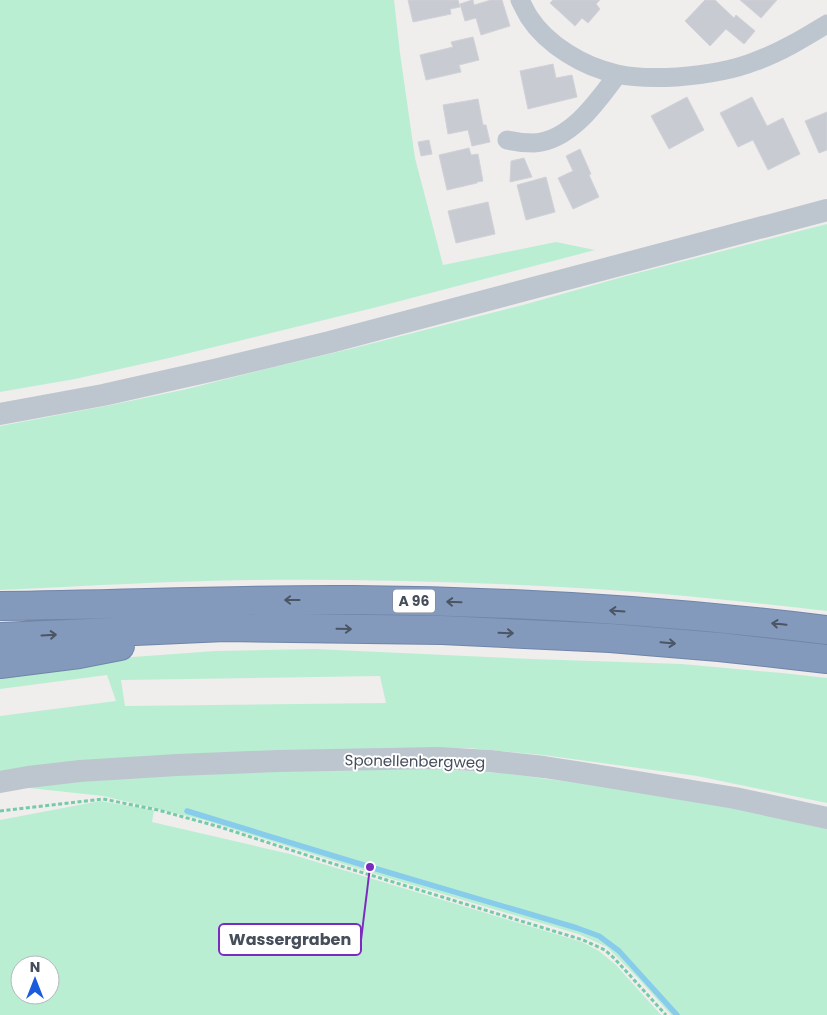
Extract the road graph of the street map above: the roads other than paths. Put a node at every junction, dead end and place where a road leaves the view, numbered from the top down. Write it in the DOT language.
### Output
graph roads {
  1 [pos="520,0"];
  2 [pos="827,24"];
  3 [pos="617,75"];
  4 [pos="507,140"];
  5 [pos="827,210"];
  6 [pos="0,414"];
  7 [pos="0,606"];
  8 [pos="225,627"];
  9 [pos="827,630"];
  10 [pos="0,637"];
  11 [pos="827,659"];
  12 [pos="0,664"];
  13 [pos="0,782"];
  14 [pos="827,818"];
  1 -- 3 [label="street"];
  2 -- 3 [label="street"];
  3 -- 4 [label="street"];
  5 -- 6 [label="street"];
  9 -- 7 [label="highway, A 96, one-way"];
  10 -- 8 [label="highway, A 96, one-way"];
  8 -- 11 [label="highway, A 96, one-way"];
  8 -- 12 [label="highway, A 96"];
  13 -- 14 [label="street, Sponellenbergweg"];
}
